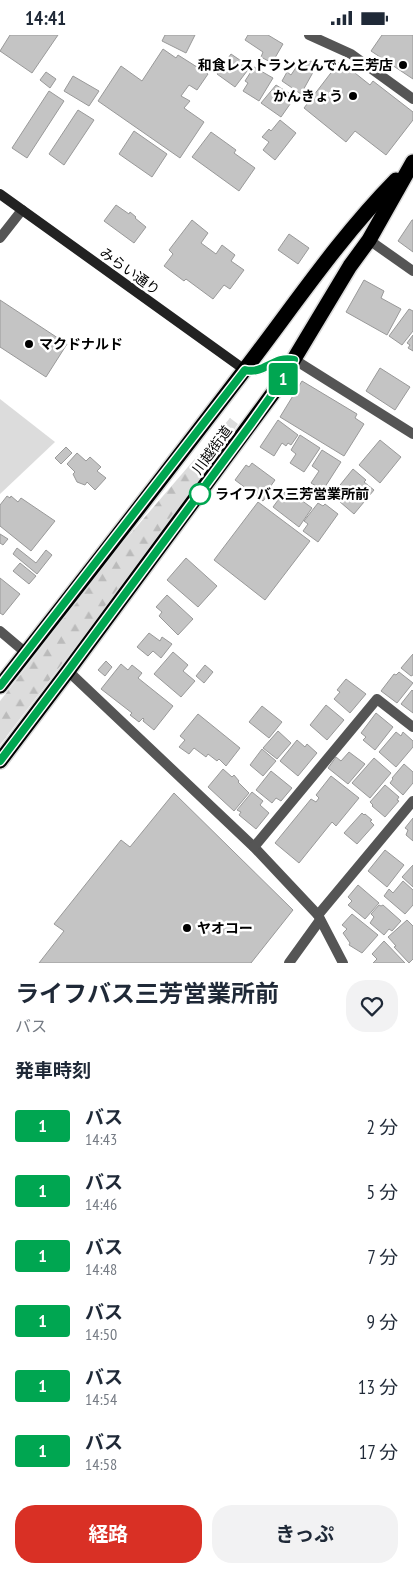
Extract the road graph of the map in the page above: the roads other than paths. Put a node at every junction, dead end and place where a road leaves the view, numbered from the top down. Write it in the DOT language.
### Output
graph roads {
  1 [pos="309,35"];
  2 [pos="413,99"];
  3 [pos="411,164"];
  4 [pos="0,194"];
  5 [pos="22,210"];
  6 [pos="0,238"];
  7 [pos="369,240"];
  8 [pos="413,271"];
  9 [pos="294,360"];
  10 [pos="245,370"];
  11 [pos="413,434"];
  12 [pos="0,631"];
  13 [pos="26,653"];
  14 [pos="68,671"];
  15 [pos="0,686"];
  16 [pos="413,727"];
  17 [pos="0,761"];
  18 [pos="413,801"];
  19 [pos="254,847"];
  20 [pos="319,917"];
  21 [pos="289,963"];
  22 [pos="343,963"];
  1 -- 2 [label="street"];
  3 -- 7 [label="highway, 川越街道"];
  3 -- 10 [label="highway, 川越街道"];
  4 -- 5 [label="street, みらい通り"];
  5 -- 6 [label="street"];
  5 -- 10 [label="street, みらい通り"];
  7 -- 8 [label="street"];
  7 -- 9 [label="highway, 川越街道"];
  9 -- 10 [label="street"];
  9 -- 11 [label="street"];
  9 -- 14 [label="highway, 川越街道"];
  10 -- 13 [label="highway, 川越街道"];
  12 -- 13 [label="street"];
  13 -- 15 [label="highway, 川越街道"];
  14 -- 17 [label="highway, 川越街道"];
  14 -- 19 [label="street"];
  16 -- 19 [label="street"];
  18 -- 20 [label="street"];
  19 -- 20 [label="street"];
  20 -- 21 [label="street"];
  20 -- 22 [label="street"];
}
